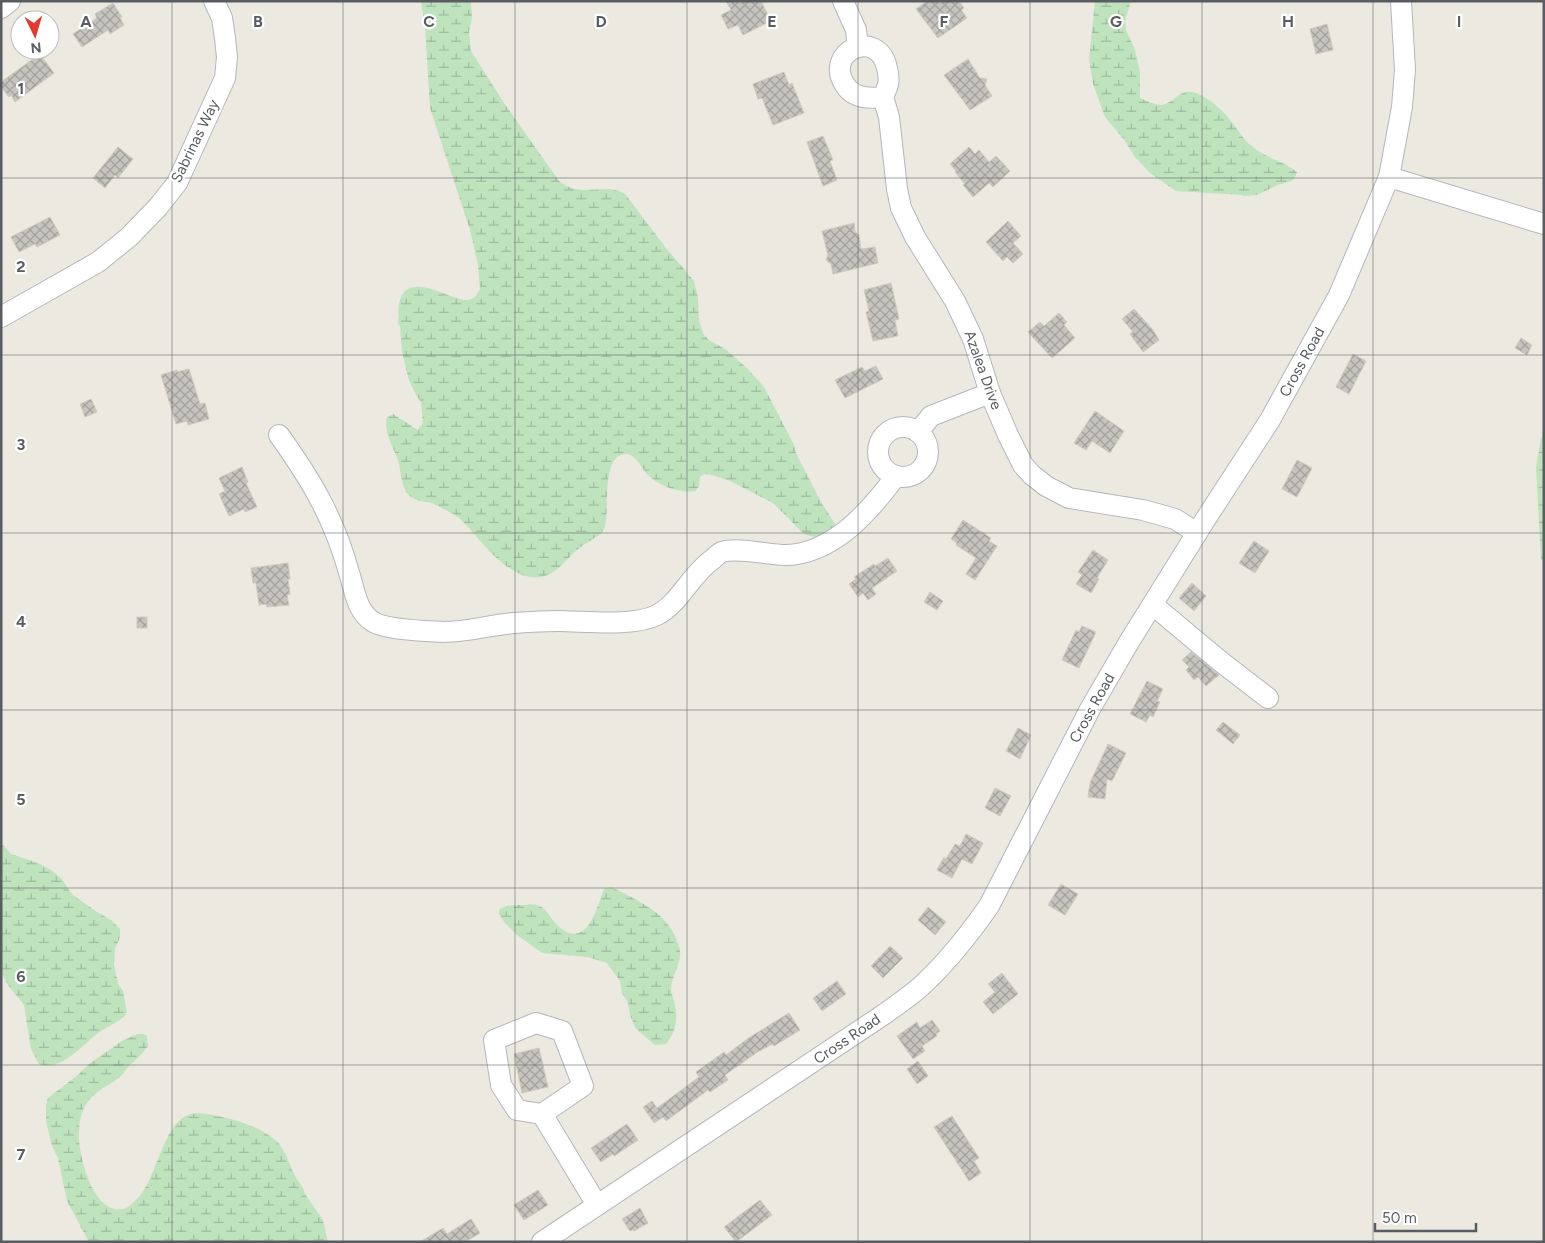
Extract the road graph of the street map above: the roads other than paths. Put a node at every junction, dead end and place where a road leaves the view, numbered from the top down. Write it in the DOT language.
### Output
graph roads {
  1 [pos="10,1"];
  2 [pos="214,1"];
  3 [pos="843,1"];
  4 [pos="1401,1"];
  5 [pos="1,8"];
  6 [pos="858,47"];
  7 [pos="883,97"];
  8 [pos="1389,177"];
  9 [pos="1544,224"];
  10 [pos="1,317"];
  11 [pos="990,392"];
  12 [pos="918,432"];
  13 [pos="279,435"];
  14 [pos="896,476"];
  15 [pos="1197,534"];
  16 [pos="1153,605"];
  17 [pos="1268,698"];
  18 [pos="542,1114"];
  19 [pos="597,1205"];
  20 [pos="542,1242"];
  1 -- 5 [label="street"];
  2 -- 10 [label="street, Sabrinas Way"];
  3 -- 6 [label="street"];
  4 -- 8 [label="street, Cross Road"];
  6 -- 7 [label="street, Azalea Drive"];
  6 -- 7 [label="street"];
  7 -- 11 [label="street, Azalea Drive"];
  8 -- 9 [label="street"];
  8 -- 15 [label="street, Cross Road"];
  11 -- 12 [label="street"];
  11 -- 15 [label="street, Azalea Drive"];
  12 -- 14 [label="street"];
  12 -- 14 [label="street"];
  13 -- 14 [label="street"];
  15 -- 16 [label="street, Cross Road"];
  16 -- 17 [label="street"];
  16 -- 19 [label="street, Cross Road"];
  18 -- 18 [label="street"];
  18 -- 19 [label="street"];
  19 -- 20 [label="street, Cross Road"];
}
